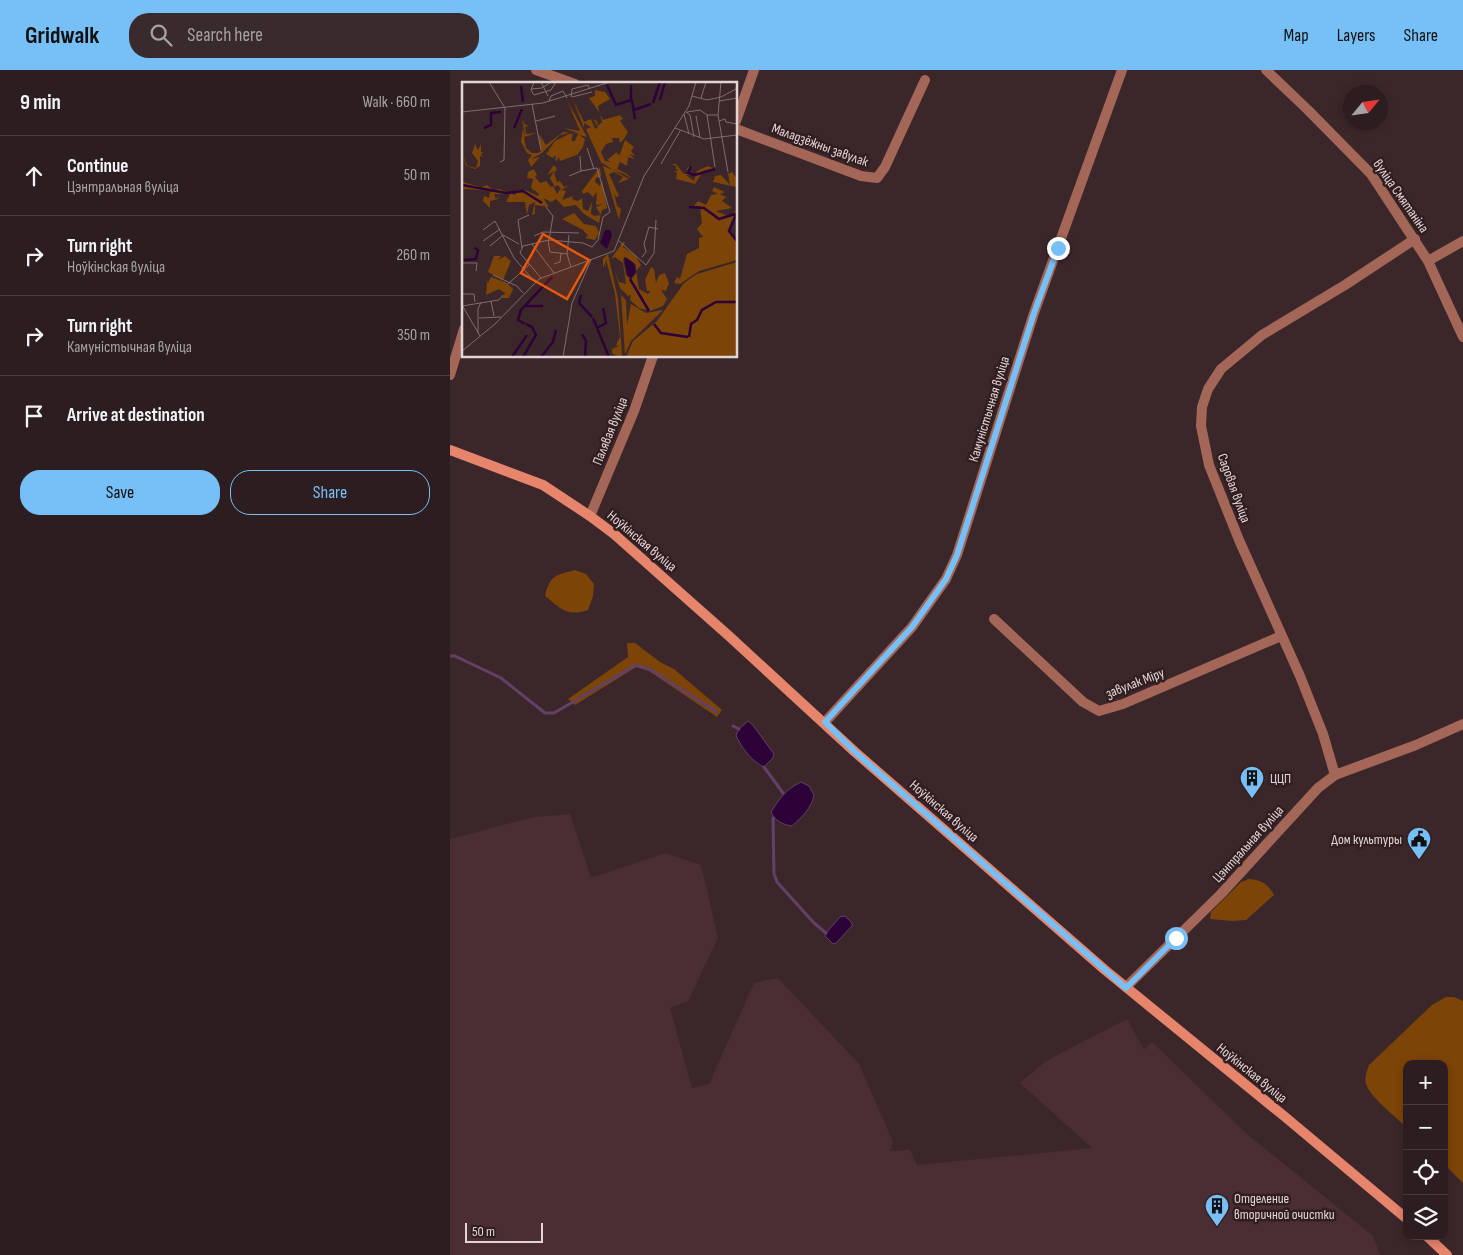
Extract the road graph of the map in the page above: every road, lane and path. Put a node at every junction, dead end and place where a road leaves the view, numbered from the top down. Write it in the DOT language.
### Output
graph roads {
  1 [pos="536,70"];
  2 [pos="754,70"];
  3 [pos="1122,70"];
  4 [pos="1266,70"];
  5 [pos="553,77"];
  6 [pos="925,80"];
  7 [pos="569,82"];
  8 [pos="738,115"];
  9 [pos="738,130"];
  10 [pos="1415,239"];
  11 [pos="1463,241"];
  12 [pos="1428,261"];
  13 [pos="462,336"];
  14 [pos="1463,337"];
  15 [pos="652,358"];
  16 [pos="450,375"];
  17 [pos="450,450"];
  18 [pos="590,516"];
  19 [pos="994,619"];
  20 [pos="1281,636"];
  21 [pos="825,722"];
  22 [pos="1463,724"];
  23 [pos="1335,775"];
  24 [pos="1126,988"];
  25 [pos="1403,1216"];
  26 [pos="1431,1240"];
  27 [pos="1447,1255"];
  1 -- 5 [label="street"];
  2 -- 8 [label="street"];
  3 -- 21 [label="street, Камуністычная вуліца"];
  4 -- 10 [label="street, вуліца Смятаніна"];
  5 -- 7 [label="street"];
  6 -- 9 [label="street, Маладзёжны завулак"];
  10 -- 12 [label="street, вуліца Смятаніна"];
  10 -- 20 [label="street, Садовая вуліца"];
  11 -- 12 [label="street"];
  12 -- 14 [label="street, вуліца Смятаніна"];
  13 -- 16 [label="street"];
  15 -- 18 [label="street, Палявая вуліца"];
  17 -- 18 [label="main road, Ноўкінская вуліца"];
  18 -- 21 [label="main road, Ноўкінская вуліца"];
  19 -- 20 [label="street, завулак Міру"];
  20 -- 23 [label="street, Садовая вуліца"];
  21 -- 24 [label="main road, Ноўкінская вуліца"];
  22 -- 23 [label="street, Цэнтральная вуліца"];
  23 -- 24 [label="street, Цэнтральная вуліца"];
  24 -- 25 [label="main road, Ноўкінская вуліца"];
  26 -- 27 [label="main road"];
}
